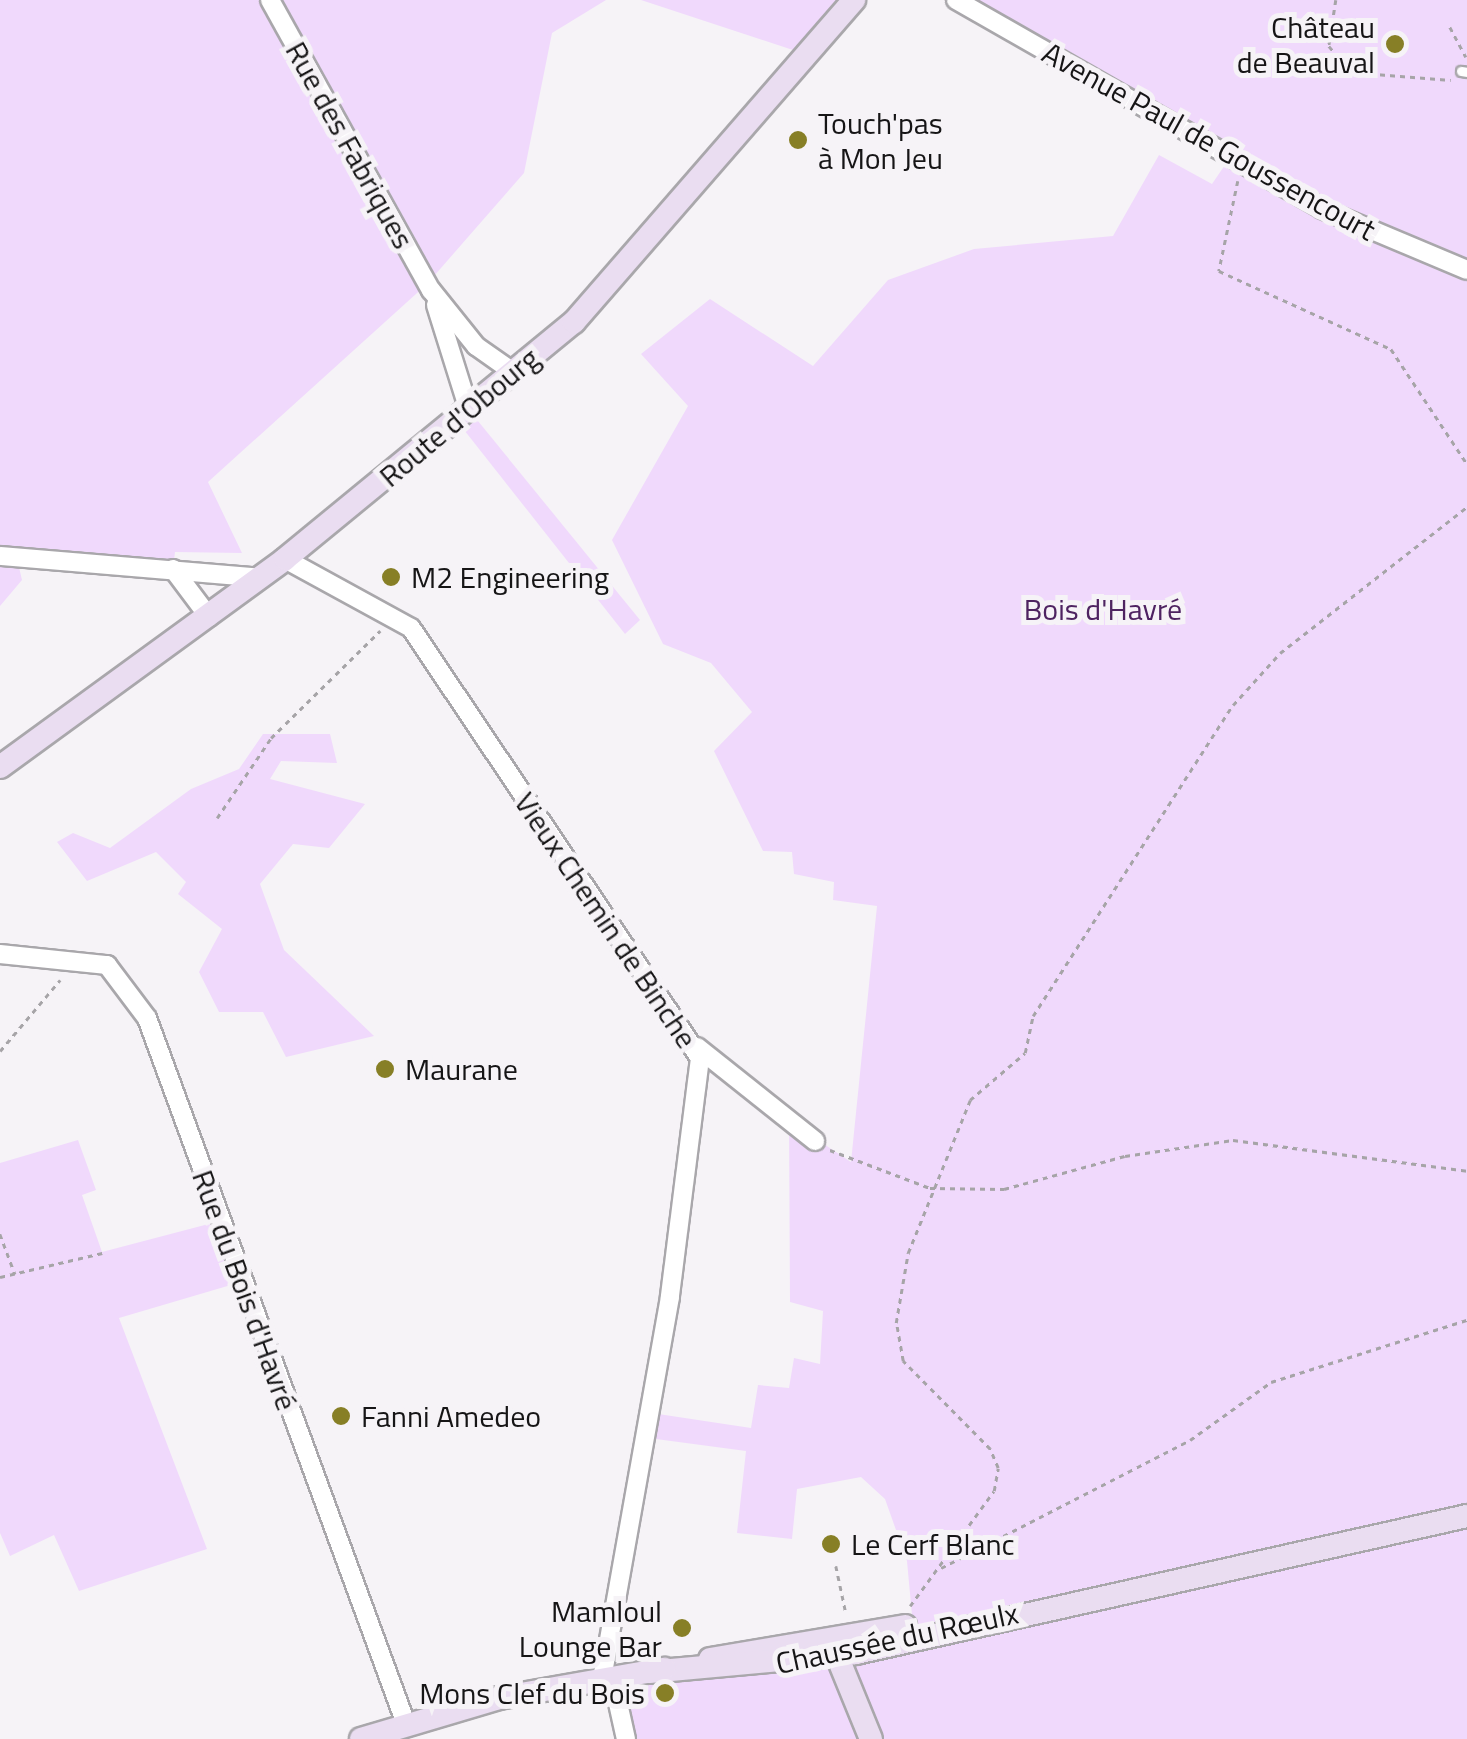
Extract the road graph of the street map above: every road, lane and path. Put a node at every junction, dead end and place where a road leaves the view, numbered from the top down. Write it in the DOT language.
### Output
graph roads {
  1 [pos="270,0"];
  2 [pos="854,0"];
  3 [pos="956,0"];
  4 [pos="1336,0"];
  5 [pos="1450,27"];
  6 [pos="1464,71"];
  7 [pos="1242,165"];
  8 [pos="1467,270"];
  9 [pos="431,290"];
  10 [pos="513,372"];
  11 [pos="469,410"];
  12 [pos="1467,464"];
  13 [pos="1467,508"];
  14 [pos="0,556"];
  15 [pos="285,559"];
  16 [pos="173,569"];
  17 [pos="260,578"];
  18 [pos="396,616"];
  19 [pos="208,617"];
  20 [pos="0,767"];
  21 [pos="218,818"];
  22 [pos="0,954"];
  23 [pos="76,958"];
  24 [pos="693,1044"];
  25 [pos="0,1051"];
  26 [pos="815,1141"];
  27 [pos="1467,1171"];
  28 [pos="930,1188"];
  29 [pos="0,1234"];
  30 [pos="102,1253"];
  31 [pos="15,1274"];
  32 [pos="0,1275"];
  33 [pos="1467,1320"];
  34 [pos="1467,1516"];
  35 [pos="836,1566"];
  36 [pos="940,1569"];
  37 [pos="1085,1599"];
  38 [pos="892,1629"];
  39 [pos="839,1644"];
  40 [pos="607,1677"];
  41 [pos="406,1724"];
  42 [pos="361,1739"];
  43 [pos="626,1739"];
  44 [pos="872,1739"];
  1 -- 9 [label="street, Rue des Fabriques"];
  2 -- 10 [label="main road, Route d'Obourg"];
  3 -- 7 [label="street, Avenue Paul de Goussencourt"];
  4 -- 6 [label="path"];
  5 -- 6 [label="path"];
  7 -- 8 [label="street, Avenue Paul de Goussencourt"];
  7 -- 12 [label="path"];
  9 -- 10 [label="street, Rue des Fabriques"];
  9 -- 11 [label="street, Rue des Fabriques"];
  10 -- 11 [label="main road, Route d'Obourg"];
  11 -- 15 [label="main road, Route d'Obourg"];
  13 -- 28 [label="path"];
  14 -- 16 [label="street"];
  15 -- 17 [label="main road, Route d'Obourg"];
  15 -- 18 [label="street, Vieux Chemin de Binche"];
  16 -- 17 [label="street"];
  16 -- 19 [label="street"];
  17 -- 19 [label="main road, Route d'Obourg"];
  18 -- 21 [label="path"];
  18 -- 24 [label="street, Vieux Chemin de Binche"];
  19 -- 20 [label="main road, Route d'Obourg"];
  22 -- 23 [label="street, Rue du Bois d'Havré"];
  23 -- 25 [label="path"];
  23 -- 41 [label="street, Rue du Bois d'Havré"];
  24 -- 26 [label="street"];
  24 -- 40 [label="street, Vieux Chemin de Binche"];
  26 -- 28 [label="path"];
  27 -- 28 [label="path"];
  28 -- 36 [label="path"];
  29 -- 31 [label="path"];
  30 -- 31 [label="path"];
  31 -- 32 [label="path"];
  33 -- 36 [label="path"];
  34 -- 37 [label="main road, Chaussée du Rœulx"];
  35 -- 39 [label="path"];
  36 -- 38 [label="path"];
  37 -- 38 [label="main road, Chaussée du Rœulx"];
  37 -- 39 [label="main road, Chaussée du Rœulx"];
  38 -- 39 [label="main road, Chaussée du Rœulx"];
  39 -- 40 [label="main road, Chaussée du Rœulx"];
  39 -- 44 [label="main road"];
  40 -- 41 [label="main road, Chaussée du Rœulx"];
  40 -- 43 [label="street"];
  41 -- 42 [label="main road, Chaussée du Rœulx"];
}
